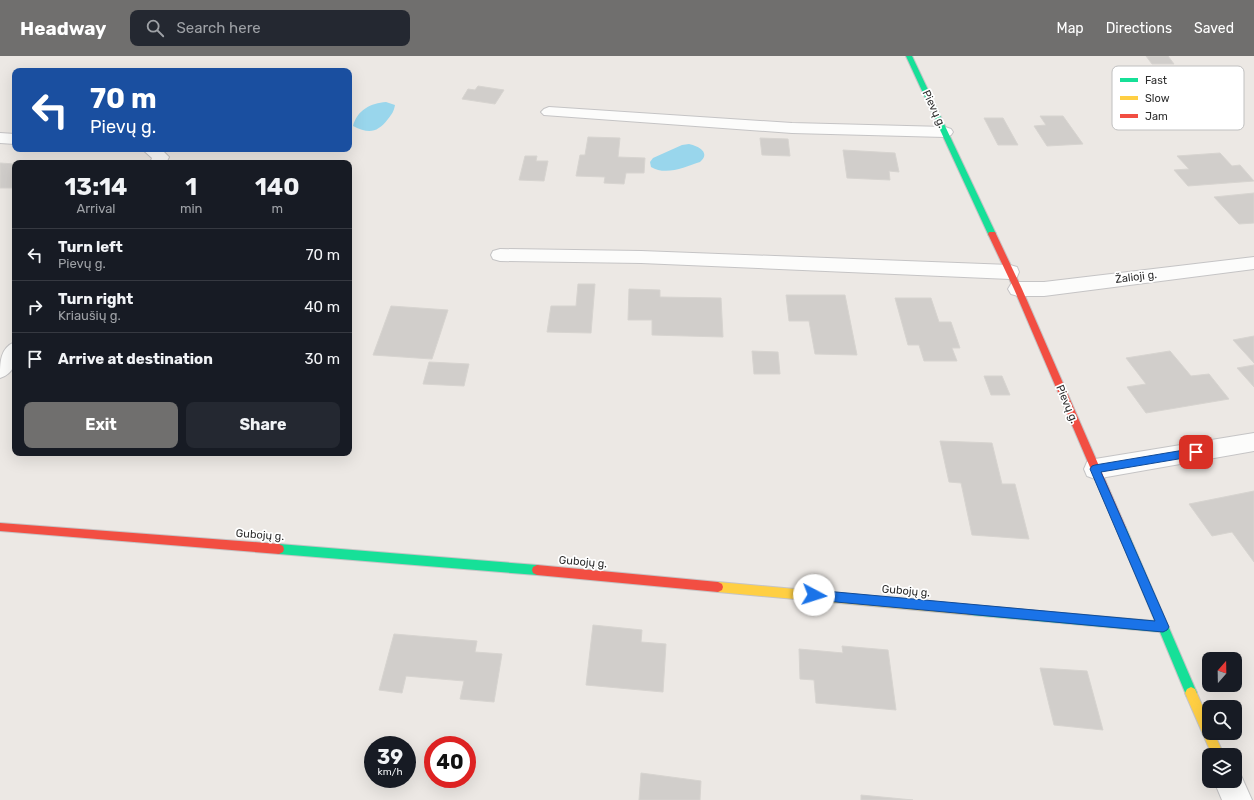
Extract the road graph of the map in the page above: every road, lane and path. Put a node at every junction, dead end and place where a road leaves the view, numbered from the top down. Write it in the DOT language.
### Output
graph roads {
  1 [pos="909,56"];
  2 [pos="549,112"];
  3 [pos="945,132"];
  4 [pos="0,138"];
  5 [pos="12,139"];
  6 [pos="154,152"];
  7 [pos="160,160"];
  8 [pos="500,255"];
  9 [pos="1254,263"];
  10 [pos="1010,272"];
  11 [pos="1018,289"];
  12 [pos="12,354"];
  13 [pos="0,370"];
  14 [pos="1254,442"];
  15 [pos="1095,469"];
  16 [pos="0,527"];
  17 [pos="1163,627"];
  18 [pos="1215,748"];
  19 [pos="1232,788"];
  20 [pos="1237,800"];
  1 -- 3 [label="street, Pievų g."];
  2 -- 3 [label="street"];
  3 -- 10 [label="street, Pievų g."];
  4 -- 5 [label="street"];
  6 -- 7 [label="street"];
  8 -- 10 [label="street"];
  9 -- 11 [label="street, Žalioji g."];
  10 -- 11 [label="street, Pievų g."];
  11 -- 15 [label="street, Pievų g."];
  12 -- 13 [label="street"];
  14 -- 15 [label="street"];
  15 -- 17 [label="street, Pievų g."];
  16 -- 17 [label="street, Gubojų g."];
  17 -- 18 [label="street, Pievų g."];
  19 -- 20 [label="street"];
}
